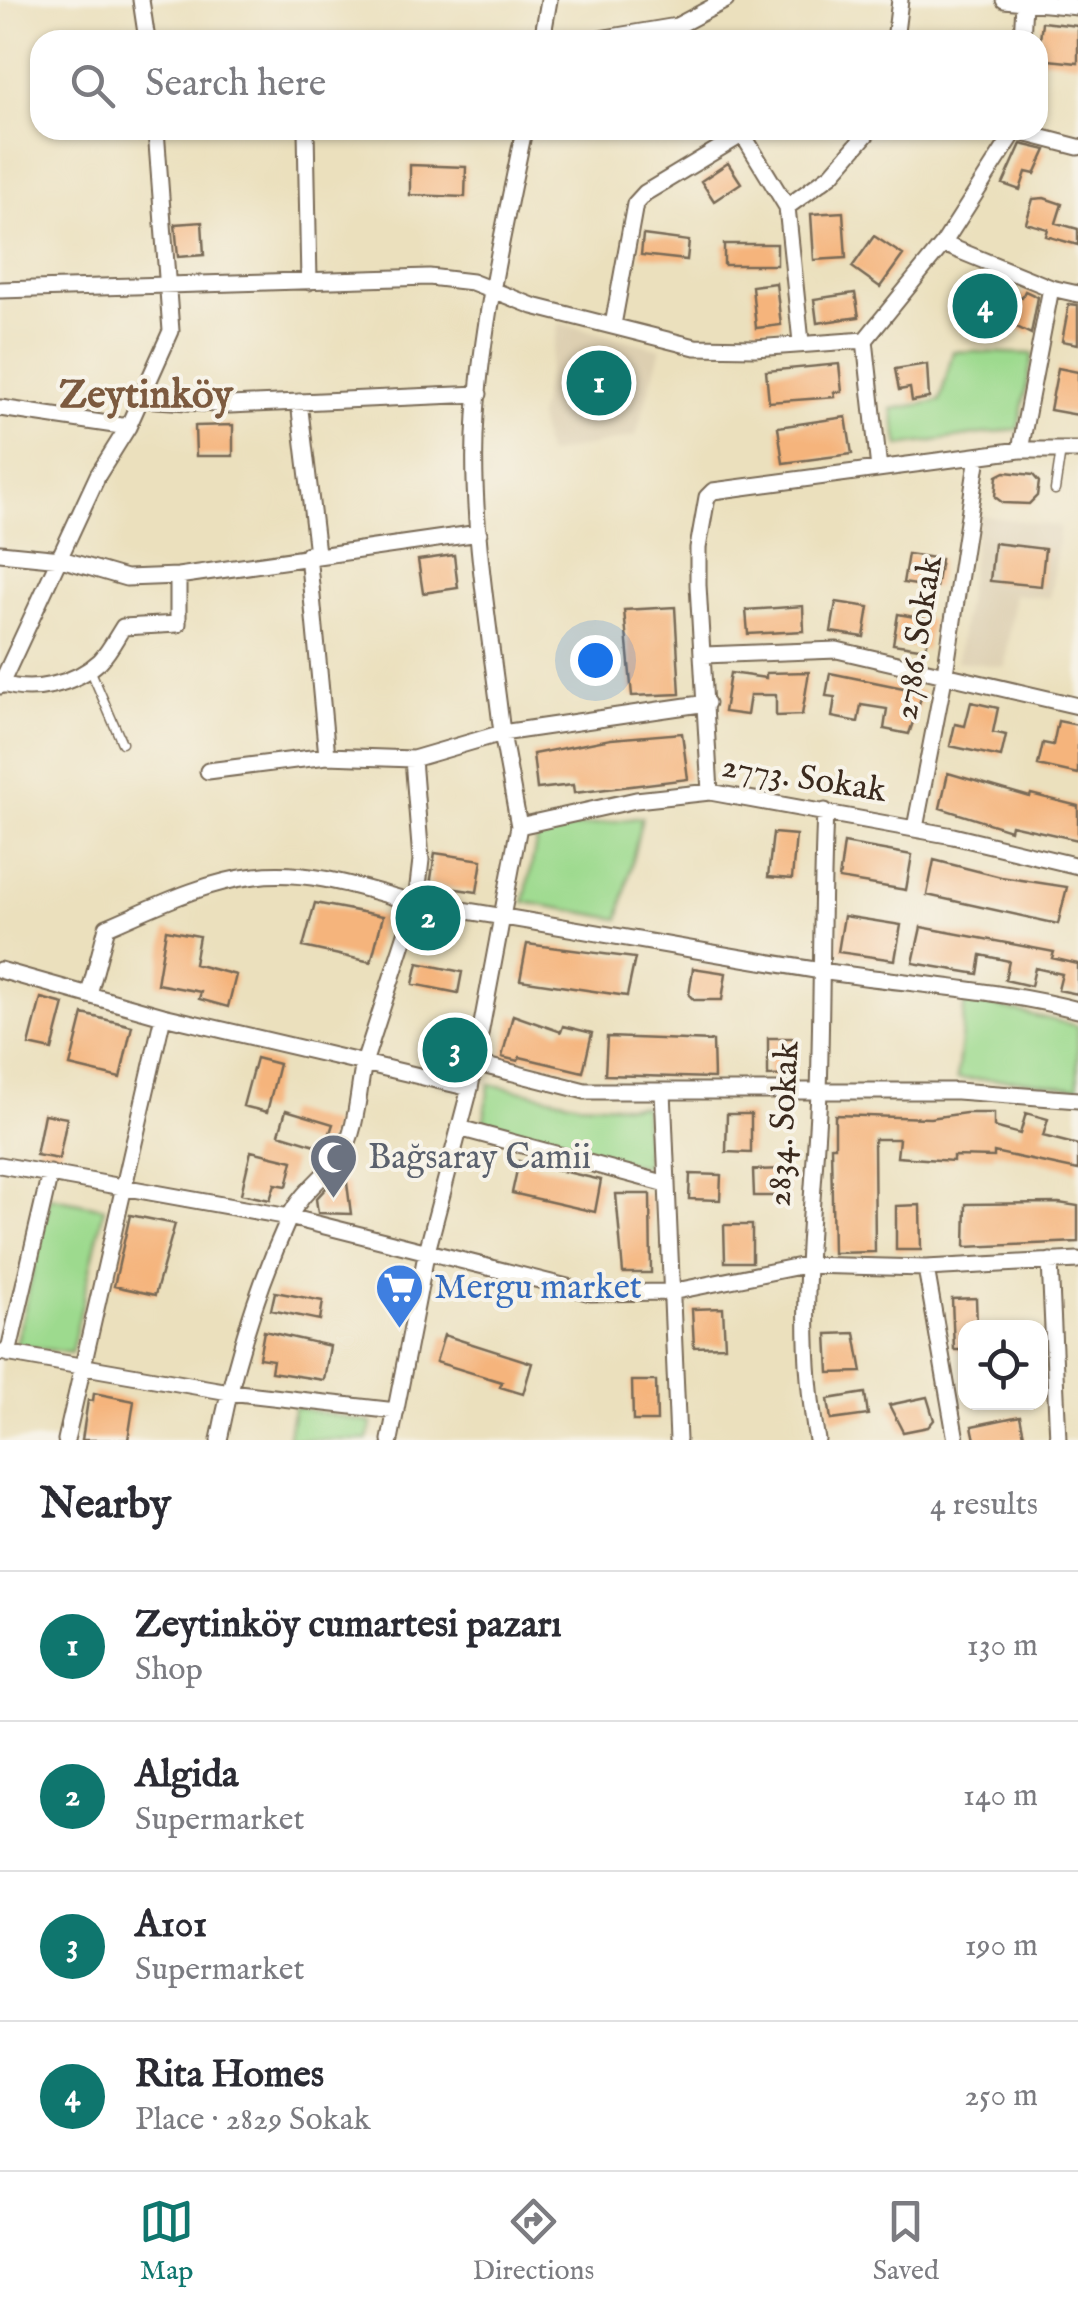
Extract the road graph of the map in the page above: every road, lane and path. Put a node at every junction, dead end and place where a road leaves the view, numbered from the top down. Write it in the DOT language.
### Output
graph roads {
  1 [pos="141,0"];
  2 [pos="549,0"];
  3 [pos="726,0"];
  4 [pos="900,0"];
  5 [pos="1004,0"];
  6 [pos="1024,3"];
  7 [pos="1078,8"];
  8 [pos="146,30"];
  9 [pos="544,30"];
  10 [pos="685,30"];
  11 [pos="896,30"];
  12 [pos="1023,30"];
  13 [pos="1048,139"];
  14 [pos="157,140"];
  15 [pos="306,140"];
  16 [pos="522,140"];
  17 [pos="729,140"];
  18 [pos="747,140"];
  19 [pos="861,140"];
  20 [pos="1010,140"];
  21 [pos="1078,146"];
  22 [pos="787,207"];
  23 [pos="943,244"];
  24 [pos="309,282"];
  25 [pos="166,287"];
  26 [pos="1051,288"];
  27 [pos="0,290"];
  28 [pos="492,290"];
  29 [pos="1078,294"];
  30 [pos="613,325"];
  31 [pos="865,340"];
  32 [pos="801,342"];
  33 [pos="478,394"];
  34 [pos="142,399"];
  35 [pos="299,402"];
  36 [pos="0,408"];
  37 [pos="128,427"];
  38 [pos="1020,450"];
  39 [pos="1070,450"];
  40 [pos="978,456"];
  41 [pos="879,469"];
  42 [pos="1055,490"];
  43 [pos="478,533"];
  44 [pos="0,553"];
  45 [pos="312,554"];
  46 [pos="62,560"];
  47 [pos="178,576"];
  48 [pos="704,655"];
  49 [pos="5,663"];
  50 [pos="89,666"];
  51 [pos="945,673"];
  52 [pos="1,684"];
  53 [pos="707,703"];
  54 [pos="1078,706"];
  55 [pos="502,734"];
  56 [pos="122,743"];
  57 [pos="327,756"];
  58 [pos="413,759"];
  59 [pos="208,771"];
  60 [pos="710,792"];
  61 [pos="825,811"];
  62 [pos="520,826"];
  63 [pos="915,828"];
  64 [pos="1078,866"];
  65 [pos="416,903"];
  66 [pos="504,916"];
  67 [pos="0,970"];
  68 [pos="819,970"];
  69 [pos="90,994"];
  70 [pos="1078,1010"];
  71 [pos="163,1016"];
  72 [pos="364,1063"];
  73 [pos="474,1063"];
  74 [pos="470,1088"];
  75 [pos="663,1091"];
  76 [pos="819,1092"];
  77 [pos="1078,1100"];
  78 [pos="459,1128"];
  79 [pos="0,1165"];
  80 [pos="50,1173"];
  81 [pos="122,1184"];
  82 [pos="666,1184"];
  83 [pos="289,1217"];
  84 [pos="426,1254"];
  85 [pos="1078,1260"];
  86 [pos="1050,1261"];
  87 [pos="805,1265"];
  88 [pos="926,1268"];
  89 [pos="671,1292"];
  90 [pos="4,1353"];
  91 [pos="80,1369"];
  92 [pos="228,1392"];
  93 [pos="396,1411"];
  94 [pos="66,1440"];
  95 [pos="219,1440"];
  96 [pos="390,1440"];
  97 [pos="678,1440"];
  98 [pos="817,1440"];
  99 [pos="956,1440"];
  100 [pos="1058,1440"];
  1 -- 8 [label="street"];
  2 -- 9 [label="street"];
  3 -- 10 [label="street"];
  4 -- 11 [label="street"];
  5 -- 6 [label="street"];
  6 -- 7 [label="street"];
  6 -- 12 [label="street"];
  13 -- 21 [label="street"];
  14 -- 25 [label="street"];
  15 -- 24 [label="street"];
  16 -- 28 [label="street"];
  17 -- 30 [label="street"];
  18 -- 22 [label="street"];
  19 -- 22 [label="street"];
  20 -- 23 [label="street"];
  22 -- 32 [label="street"];
  23 -- 26 [label="street"];
  23 -- 31 [label="street"];
  24 -- 25 [label="street"];
  24 -- 28 [label="street"];
  25 -- 27 [label="street"];
  25 -- 34 [label="street"];
  26 -- 29 [label="street"];
  26 -- 38 [label="street"];
  28 -- 30 [label="street"];
  28 -- 33 [label="street"];
  30 -- 32 [label="street"];
  31 -- 32 [label="street"];
  31 -- 41 [label="street"];
  33 -- 35 [label="street"];
  33 -- 43 [label="street"];
  34 -- 35 [label="street"];
  34 -- 37 [label="street"];
  35 -- 45 [label="street"];
  36 -- 37 [label="street"];
  37 -- 46 [label="street"];
  38 -- 39 [label="street"];
  38 -- 40 [label="street"];
  39 -- 42 [label="lane"];
  40 -- 41 [label="street"];
  40 -- 51 [label="street, 2786. Sokak"];
  41 -- 48 [label="street"];
  43 -- 45 [label="street"];
  43 -- 55 [label="street"];
  44 -- 46 [label="street"];
  45 -- 47 [label="street"];
  45 -- 57 [label="street"];
  46 -- 47 [label="street"];
  46 -- 49 [label="street"];
  47 -- 50 [label="street"];
  48 -- 51 [label="street"];
  48 -- 53 [label="street"];
  49 -- 52 [label="street"];
  50 -- 52 [label="street"];
  50 -- 56 [label="lane"];
  51 -- 54 [label="street"];
  51 -- 63 [label="street, 2786. Sokak"];
  53 -- 55 [label="street"];
  53 -- 60 [label="street"];
  55 -- 58 [label="street"];
  55 -- 62 [label="street"];
  57 -- 58 [label="street"];
  57 -- 59 [label="street"];
  58 -- 65 [label="street"];
  60 -- 61 [label="street, 2773. Sokak"];
  60 -- 62 [label="street, 2773. Sokak"];
  61 -- 63 [label="street, 2773. Sokak"];
  61 -- 68 [label="street, 2834. Sokak"];
  62 -- 66 [label="street"];
  63 -- 64 [label="street, 2773. Sokak"];
  65 -- 66 [label="street"];
  65 -- 69 [label="street"];
  65 -- 72 [label="street"];
  66 -- 68 [label="street"];
  66 -- 73 [label="street"];
  67 -- 69 [label="street"];
  68 -- 70 [label="street"];
  68 -- 76 [label="street, 2834. Sokak"];
  69 -- 71 [label="street"];
  71 -- 72 [label="street"];
  71 -- 81 [label="street"];
  72 -- 74 [label="street"];
  72 -- 83 [label="street"];
  73 -- 74 [label="street"];
  73 -- 75 [label="street"];
  74 -- 78 [label="street"];
  75 -- 76 [label="street"];
  75 -- 82 [label="street"];
  76 -- 77 [label="street"];
  76 -- 87 [label="street, 2834. Sokak"];
  78 -- 82 [label="street"];
  78 -- 84 [label="street"];
  79 -- 80 [label="street"];
  80 -- 81 [label="street"];
  80 -- 90 [label="street"];
  81 -- 83 [label="street"];
  81 -- 91 [label="street"];
  82 -- 89 [label="street"];
  83 -- 84 [label="street"];
  83 -- 92 [label="street"];
  84 -- 89 [label="street"];
  84 -- 93 [label="street"];
  85 -- 86 [label="street"];
  86 -- 88 [label="street"];
  86 -- 100 [label="street"];
  87 -- 88 [label="street"];
  87 -- 89 [label="street"];
  87 -- 98 [label="street, 2834. Sokak"];
  88 -- 99 [label="street"];
  89 -- 97 [label="street"];
  90 -- 91 [label="street"];
  91 -- 92 [label="street"];
  91 -- 94 [label="street"];
  92 -- 93 [label="street"];
  92 -- 95 [label="street"];
  93 -- 96 [label="street"];
}
